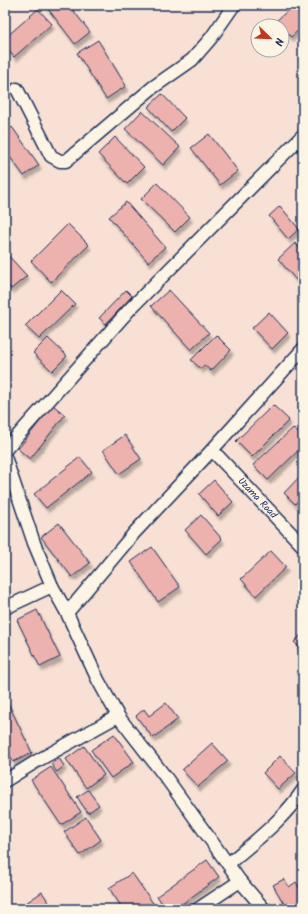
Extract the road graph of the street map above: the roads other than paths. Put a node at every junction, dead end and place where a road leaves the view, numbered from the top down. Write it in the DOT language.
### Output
graph roads {
  1 [pos="234,5"];
  2 [pos="17,89"];
  3 [pos="303,135"];
  4 [pos="303,350"];
  5 [pos="5,450"];
  6 [pos="212,450"];
  7 [pos="5,457"];
  8 [pos="303,546"];
  9 [pos="52,586"];
  10 [pos="5,608"];
  11 [pos="67,613"];
  12 [pos="118,716"];
  13 [pos="5,781"];
  14 [pos="303,790"];
  15 [pos="228,864"];
  16 [pos="240,881"];
  17 [pos="198,909"];
  18 [pos="264,909"];
  1 -- 2 [label="street"];
  3 -- 5 [label="street"];
  4 -- 6 [label="street"];
  6 -- 8 [label="street, Uzama Road"];
  6 -- 11 [label="street"];
  7 -- 9 [label="street"];
  9 -- 10 [label="street"];
  9 -- 11 [label="street"];
  11 -- 12 [label="street"];
  12 -- 13 [label="street"];
  12 -- 15 [label="street"];
  14 -- 15 [label="street"];
  15 -- 16 [label="street"];
  16 -- 17 [label="street"];
  16 -- 18 [label="street"];
}
